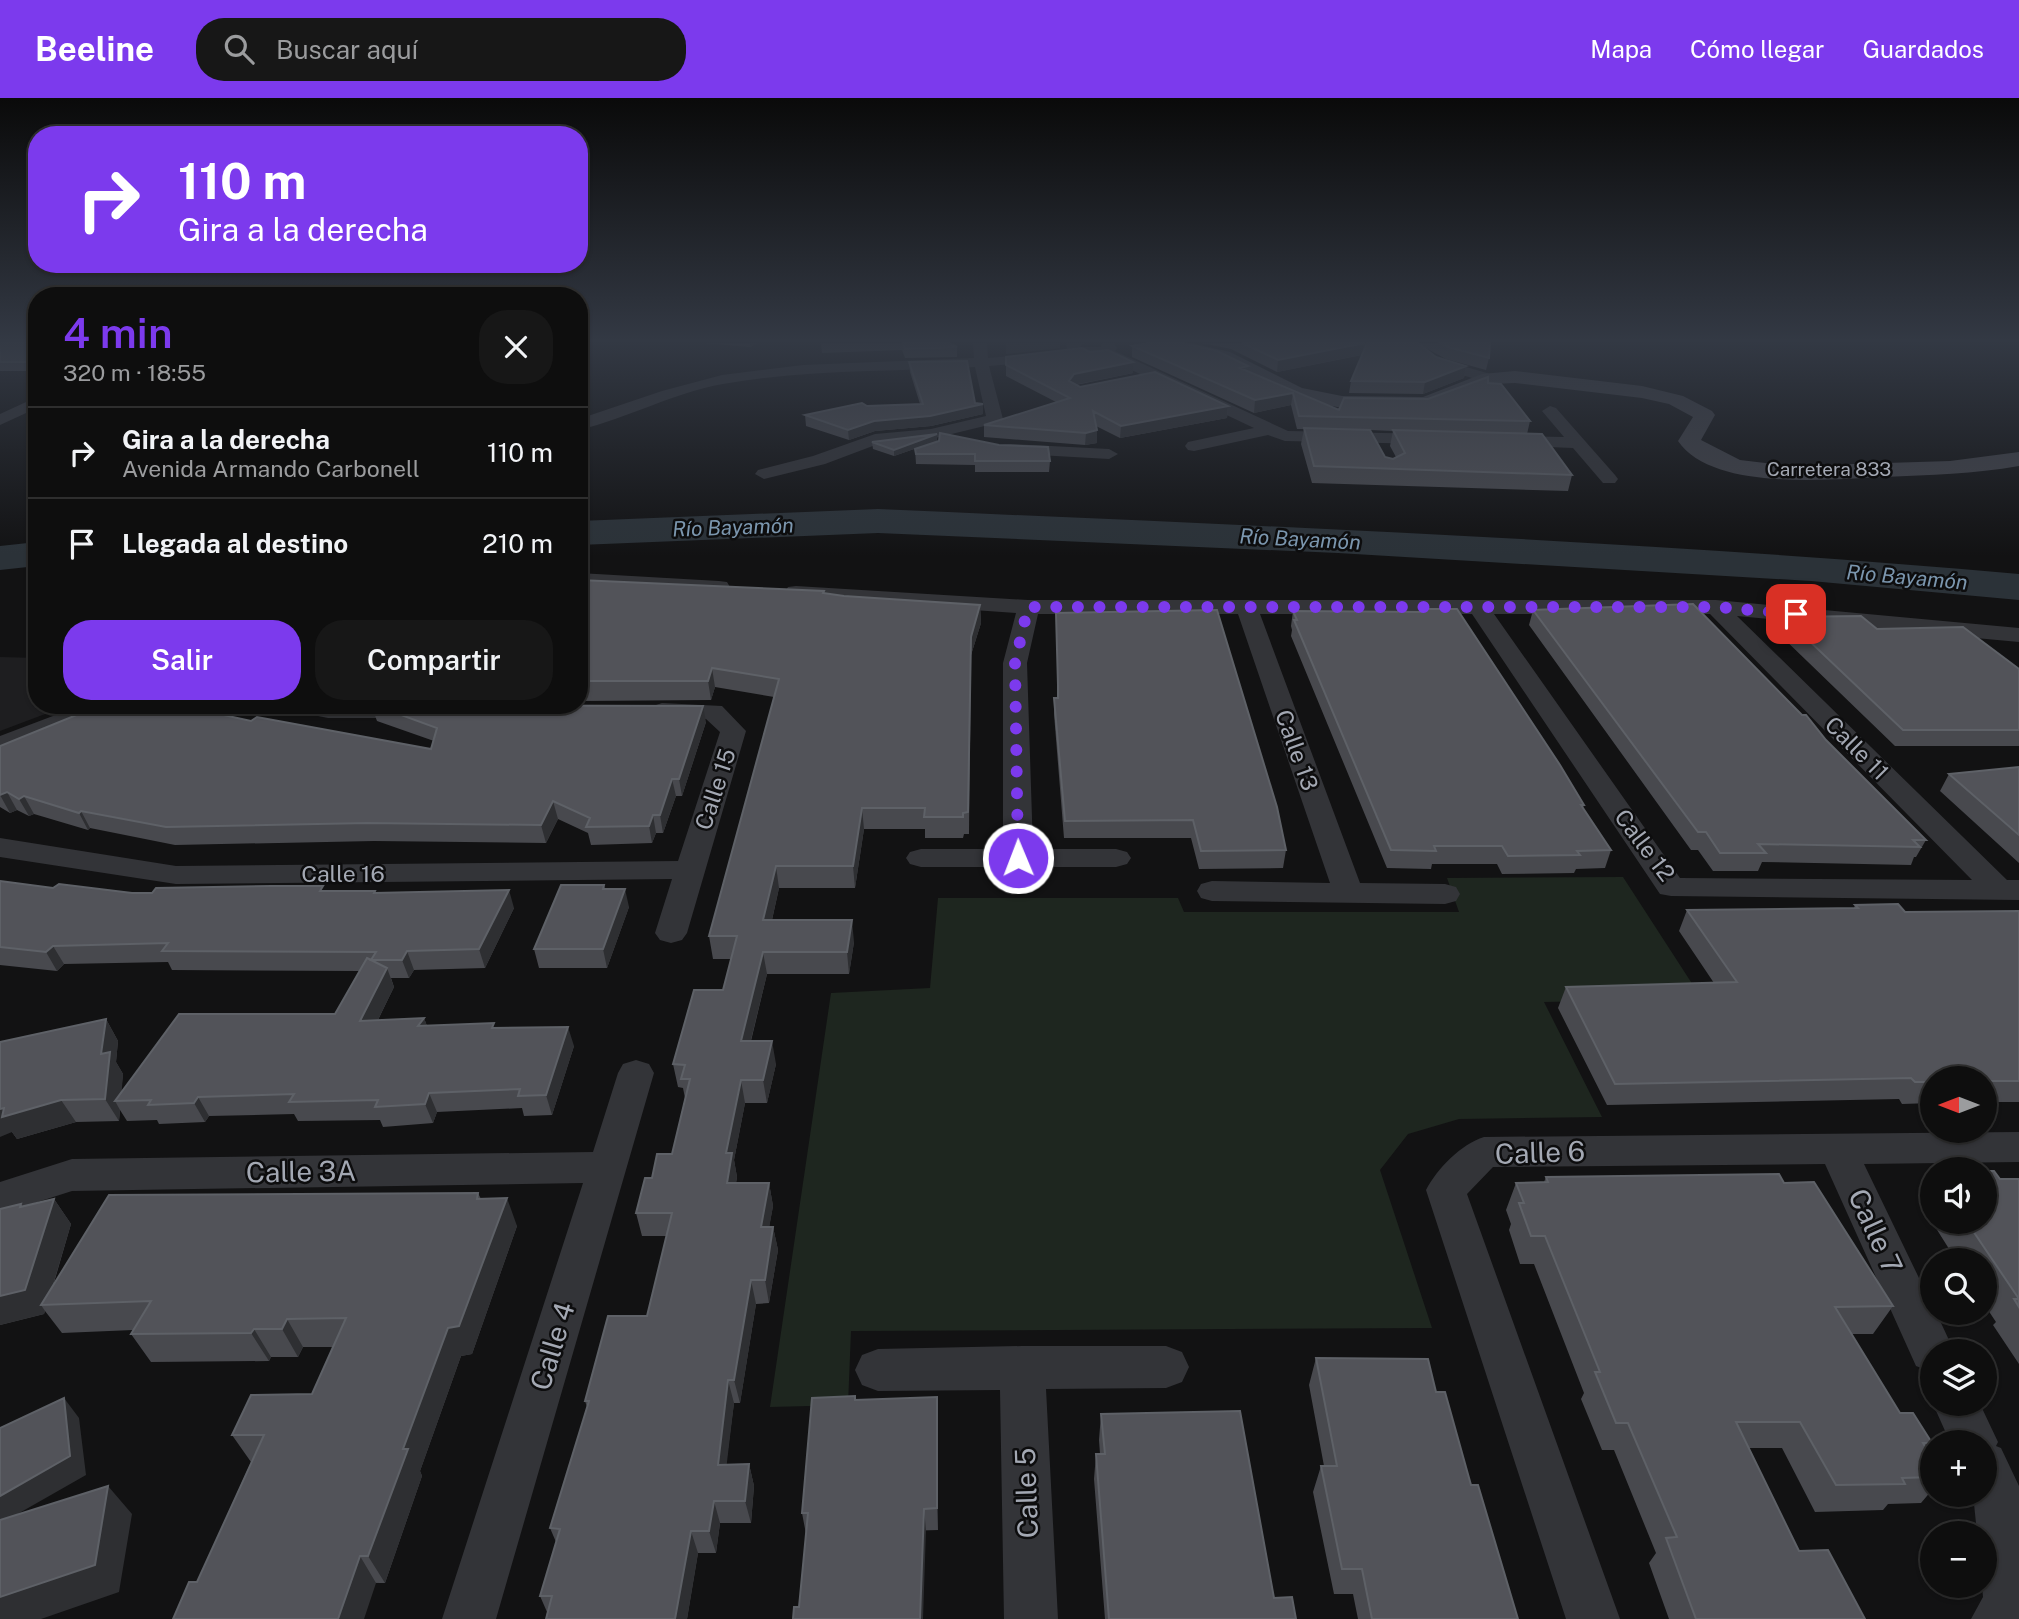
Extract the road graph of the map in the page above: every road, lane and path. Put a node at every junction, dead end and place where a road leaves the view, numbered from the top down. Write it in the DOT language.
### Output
graph roads {
  1 [pos="610,414"];
  2 [pos="994,414"];
  3 [pos="1238,414"];
  4 [pos="1553,414"];
  5 [pos="1703,414"];
  6 [pos="588,422"];
  7 [pos="1271,429"];
  8 [pos="931,434"];
  9 [pos="1376,438"];
  10 [pos="1443,440"];
  11 [pos="1497,441"];
  12 [pos="1578,443"];
  13 [pos="1194,446"];
  14 [pos="1109,454"];
  15 [pos="1385,458"];
  16 [pos="2019,459"];
  17 [pos="764,474"];
  18 [pos="1609,479"];
  19 [pos="588,580"];
  20 [pos="739,589"];
  21 [pos="780,591"];
  22 [pos="1028,607"];
  23 [pos="1716,607"];
  24 [pos="1479,608"];
  25 [pos="1247,609"];
  26 [pos="1983,631"];
  27 [pos="2019,635"];
  28 [pos="2019,659"];
  29 [pos="631,710"];
  30 [pos="82,714"];
  31 [pos="0,745"];
  32 [pos="0,847"];
  33 [pos="921,858"];
  34 [pos="1018,858"];
  35 [pos="1116,858"];
  36 [pos="689,870"];
  37 [pos="2009,890"];
  38 [pos="1212,891"];
  39 [pos="1348,892"];
  40 [pos="1446,894"];
  41 [pos="671,933"];
  42 [pos="636,1073"];
  43 [pos="2019,1147"];
  44 [pos="1837,1148"];
  45 [pos="606,1167"];
  46 [pos="0,1198"];
  47 [pos="1926,1339"];
  48 [pos="1021,1367"];
  49 [pos="1166,1367"];
  50 [pos="878,1370"];
  51 [pos="1997,1493"];
  52 [pos="468,1619"];
  53 [pos="1031,1619"];
  54 [pos="1593,1619"];
  55 [pos="1998,1619"];
  1 -- 6 [label="street"];
  2 -- 8 [label="street"];
  3 -- 7 [label="street"];
  4 -- 12 [label="street"];
  5 -- 16 [label="street, Carretera 833"];
  7 -- 9 [label="street"];
  7 -- 13 [label="street"];
  8 -- 14 [label="street"];
  8 -- 17 [label="street"];
  9 -- 10 [label="street"];
  9 -- 15 [label="street"];
  11 -- 12 [label="street"];
  12 -- 18 [label="street"];
  19 -- 20 [label="street"];
  21 -- 22 [label="street"];
  22 -- 25 [label="street"];
  22 -- 34 [label="street"];
  23 -- 24 [label="street"];
  23 -- 26 [label="street"];
  23 -- 37 [label="street, Calle 11"];
  24 -- 25 [label="street"];
  24 -- 37 [label="street, Calle 12"];
  25 -- 39 [label="street, Calle 13"];
  26 -- 27 [label="street"];
  26 -- 28 [label="street"];
  29 -- 36 [label="street, Calle 15"];
  30 -- 31 [label="street"];
  32 -- 36 [label="street, Calle 16"];
  33 -- 34 [label="street"];
  34 -- 35 [label="street"];
  36 -- 41 [label="street"];
  38 -- 39 [label="street"];
  39 -- 40 [label="street"];
  42 -- 45 [label="street, Calle 4"];
  43 -- 44 [label="street, Calle 6"];
  44 -- 47 [label="street, Calle 7"];
  44 -- 54 [label="street, Calle 6"];
  45 -- 46 [label="street, Calle 3A"];
  45 -- 52 [label="street, Calle 4"];
  48 -- 49 [label="street"];
  48 -- 50 [label="street"];
  48 -- 53 [label="street, Calle 5"];
  51 -- 55 [label="street"];
}
